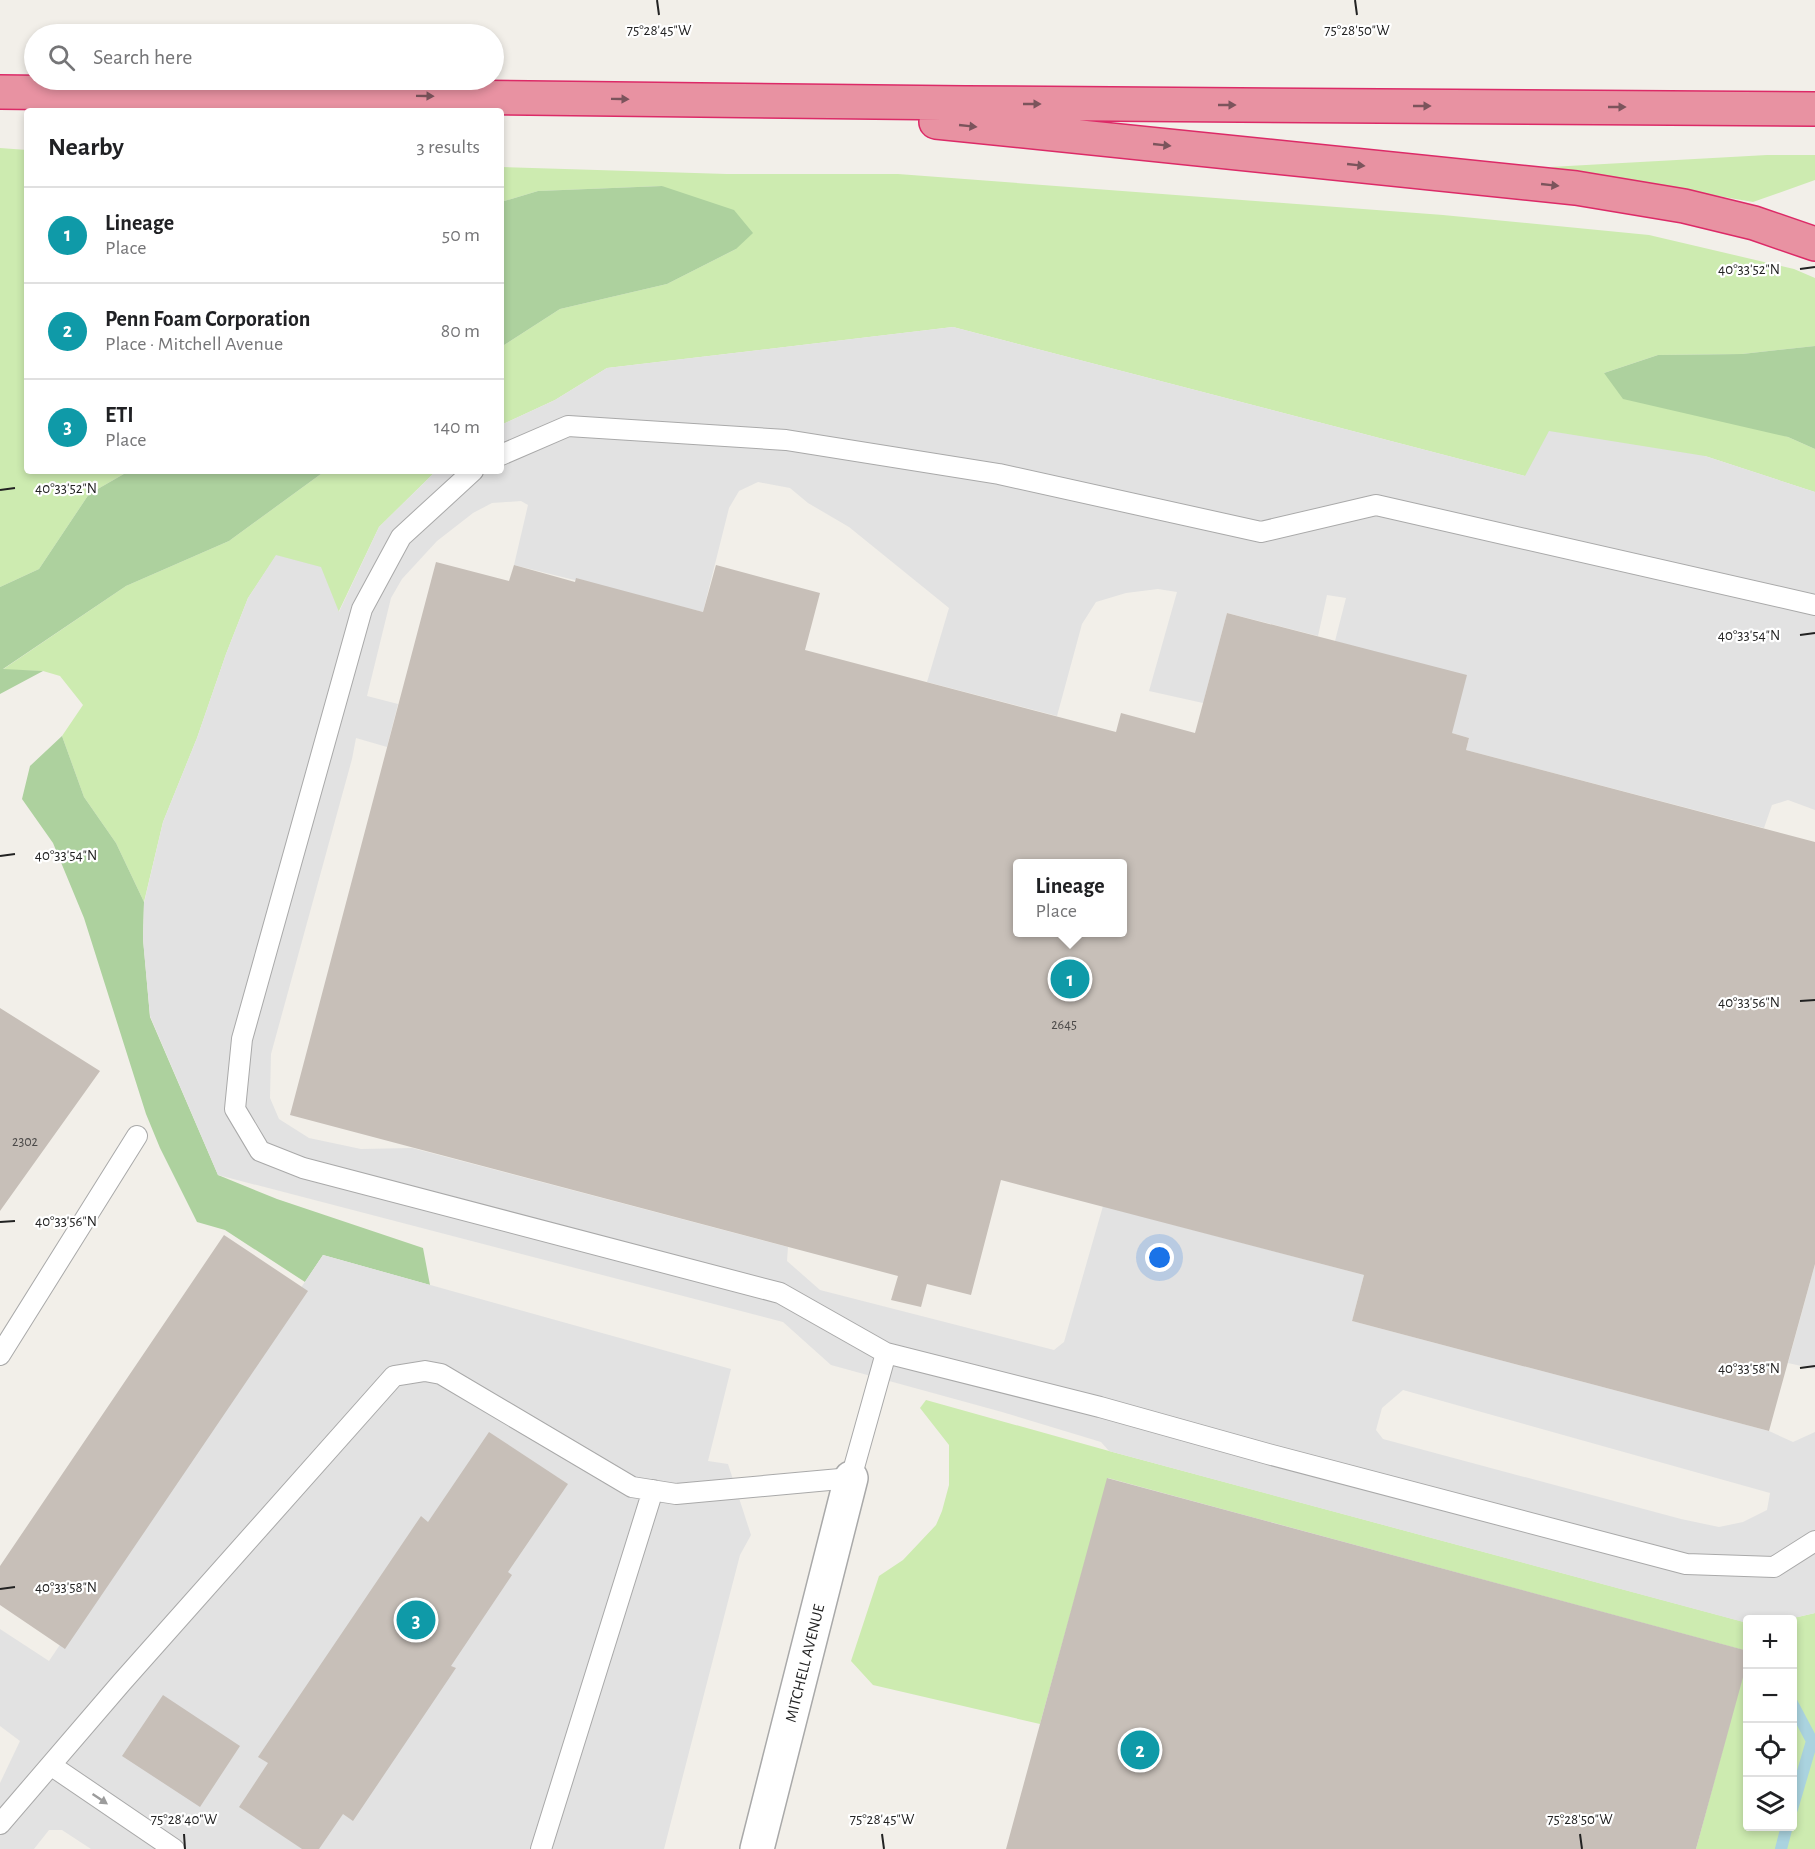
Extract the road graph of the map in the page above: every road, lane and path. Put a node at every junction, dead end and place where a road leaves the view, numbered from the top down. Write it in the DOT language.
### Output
graph roads {
  1 [pos="0,92"];
  2 [pos="722,100"];
  3 [pos="1815,108"];
  4 [pos="1815,244"];
  5 [pos="504,454"];
  6 [pos="470,474"];
  7 [pos="1815,604"];
  8 [pos="137,1136"];
  9 [pos="886,1353"];
  10 [pos="0,1355"];
  11 [pos="851,1478"];
  12 [pos="653,1490"];
  13 [pos="1815,1541"];
  14 [pos="52,1766"];
  15 [pos="0,1824"];
  16 [pos="174,1849"];
  17 [pos="541,1849"];
  18 [pos="757,1849"];
  1 -- 2 [label="highway, one-way"];
  2 -- 3 [label="highway, one-way"];
  2 -- 4 [label="highway, one-way"];
  5 -- 7 [label="lane"];
  6 -- 9 [label="lane"];
  8 -- 10 [label="lane"];
  9 -- 11 [label="lane"];
  9 -- 13 [label="lane"];
  11 -- 12 [label="lane"];
  11 -- 18 [label="street, MITCHELL AVENUE"];
  12 -- 14 [label="lane"];
  12 -- 17 [label="lane"];
  14 -- 15 [label="lane"];
  14 -- 16 [label="lane, one-way"];
}
